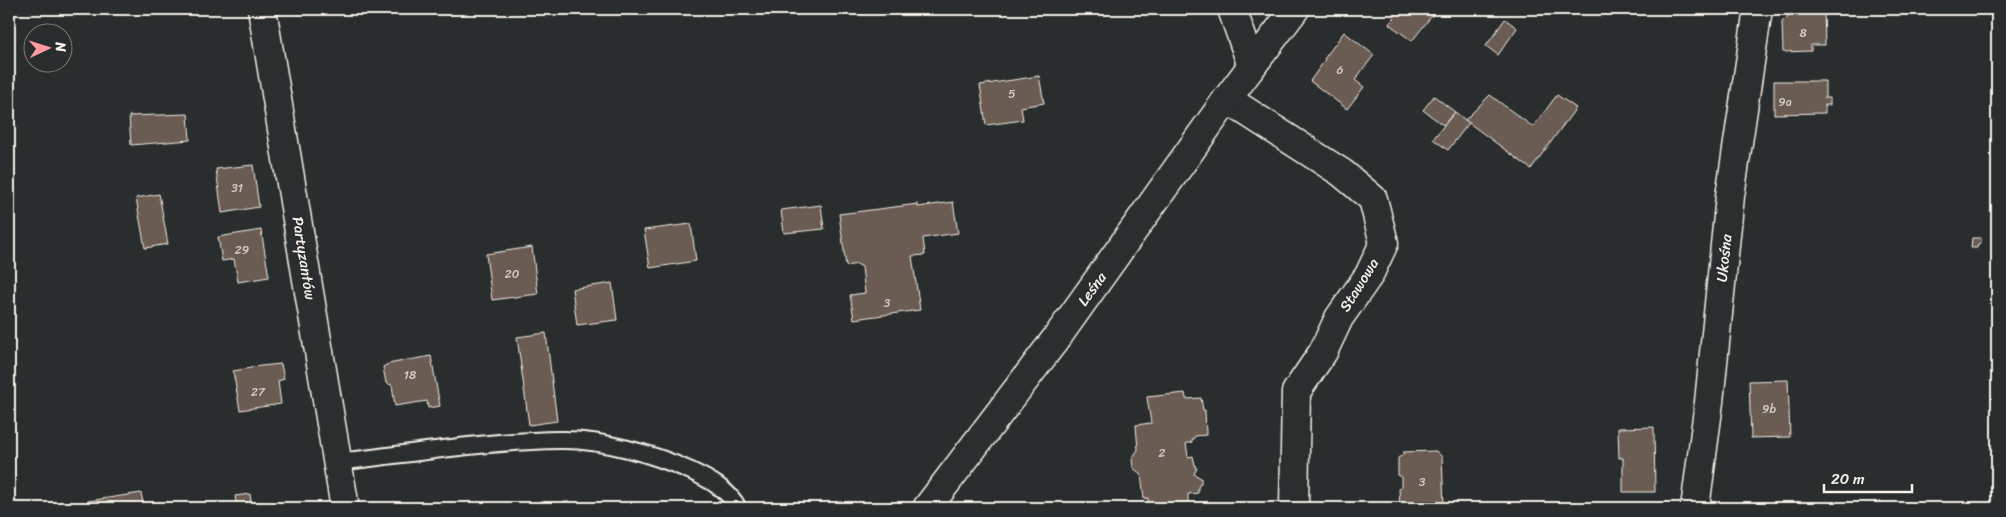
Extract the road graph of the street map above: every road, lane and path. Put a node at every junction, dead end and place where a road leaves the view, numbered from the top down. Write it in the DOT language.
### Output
graph roads {
  1 [pos="262,9"];
  2 [pos="1232,9"];
  3 [pos="1295,9"];
  4 [pos="1758,9"];
  5 [pos="1252,66"];
  6 [pos="1228,99"];
  7 [pos="337,462"];
  8 [pos="345,508"];
  9 [pos="738,508"];
  10 [pos="927,508"];
  11 [pos="1294,508"];
  12 [pos="1695,508"];
  1 -- 7 [label="street, Partyzantów"];
  2 -- 5 [label="street"];
  3 -- 5 [label="street, Leśna"];
  4 -- 12 [label="street, Ukośna"];
  5 -- 6 [label="street, Leśna"];
  6 -- 10 [label="street, Leśna"];
  6 -- 11 [label="street, Stawowa"];
  7 -- 8 [label="street, Partyzantów"];
  7 -- 9 [label="lane"];
}
